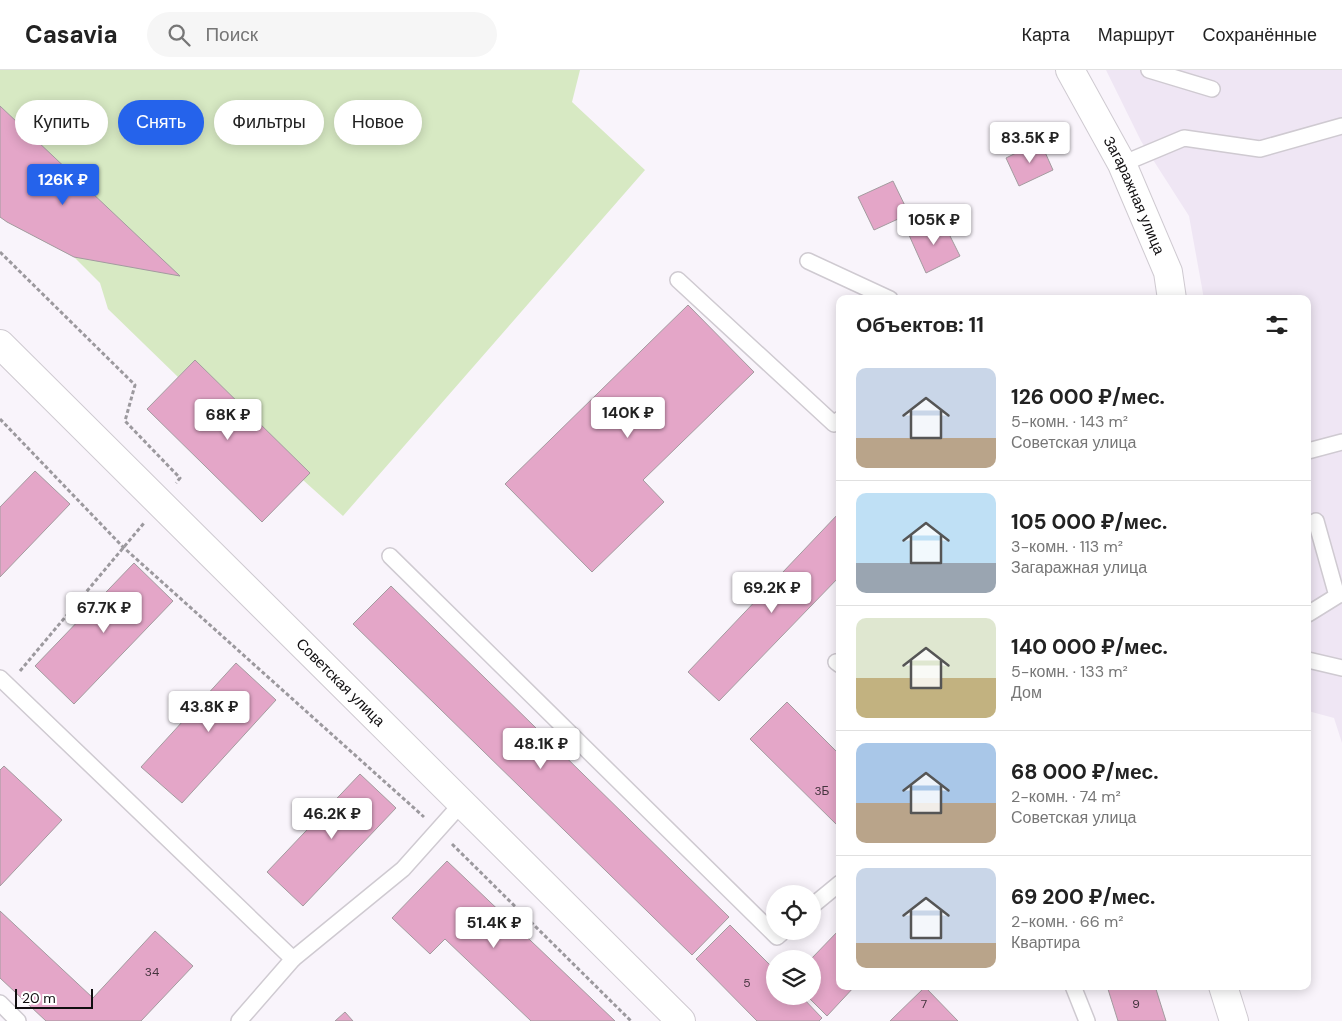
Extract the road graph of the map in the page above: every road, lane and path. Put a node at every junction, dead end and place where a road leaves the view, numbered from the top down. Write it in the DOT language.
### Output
graph roads {
  1 [pos="1070,70"];
  2 [pos="1148,70"];
  3 [pos="1212,89"];
  4 [pos="1342,126"];
  5 [pos="1122,164"];
  6 [pos="808,261"];
  7 [pos="678,280"];
  8 [pos="881,295"];
  9 [pos="1171,295"];
  10 [pos="0,344"];
  11 [pos="0,419"];
  12 [pos="836,422"];
  13 [pos="1342,442"];
  14 [pos="1311,450"];
  15 [pos="1316,521"];
  16 [pos="390,556"];
  17 [pos="1311,612"];
  18 [pos="1311,661"];
  19 [pos="1342,668"];
  20 [pos="3,687"];
  21 [pos="462,803"];
  22 [pos="438,830"];
  23 [pos="836,886"];
  24 [pos="821,899"];
  25 [pos="766,926"];
  26 [pos="294,959"];
  27 [pos="1075,990"];
  28 [pos="1224,990"];
  29 [pos="0,1002"];
  30 [pos="18,1021"];
  31 [pos="239,1021"];
  32 [pos="630,1021"];
  33 [pos="681,1021"];
  34 [pos="1087,1021"];
  35 [pos="1234,1021"];
  1 -- 5 [label="main road, Загаражная улица"];
  2 -- 3 [label="lane"];
  4 -- 5 [label="lane"];
  5 -- 9 [label="main road, Загаражная улица"];
  6 -- 8 [label="lane"];
  7 -- 12 [label="lane"];
  10 -- 21 [label="main road, Советская улица"];
  11 -- 22 [label="path"];
  13 -- 14 [label="lane"];
  15 -- 17 [label="lane"];
  16 -- 25 [label="lane"];
  18 -- 19 [label="lane"];
  20 -- 26 [label="lane"];
  21 -- 22 [label="lane"];
  21 -- 33 [label="main road, Советская улица"];
  22 -- 26 [label="lane"];
  22 -- 32 [label="path"];
  23 -- 24 [label="lane"];
  26 -- 31 [label="lane"];
  27 -- 34 [label="lane"];
  28 -- 35 [label="main road"];
  29 -- 30 [label="lane"];
}
